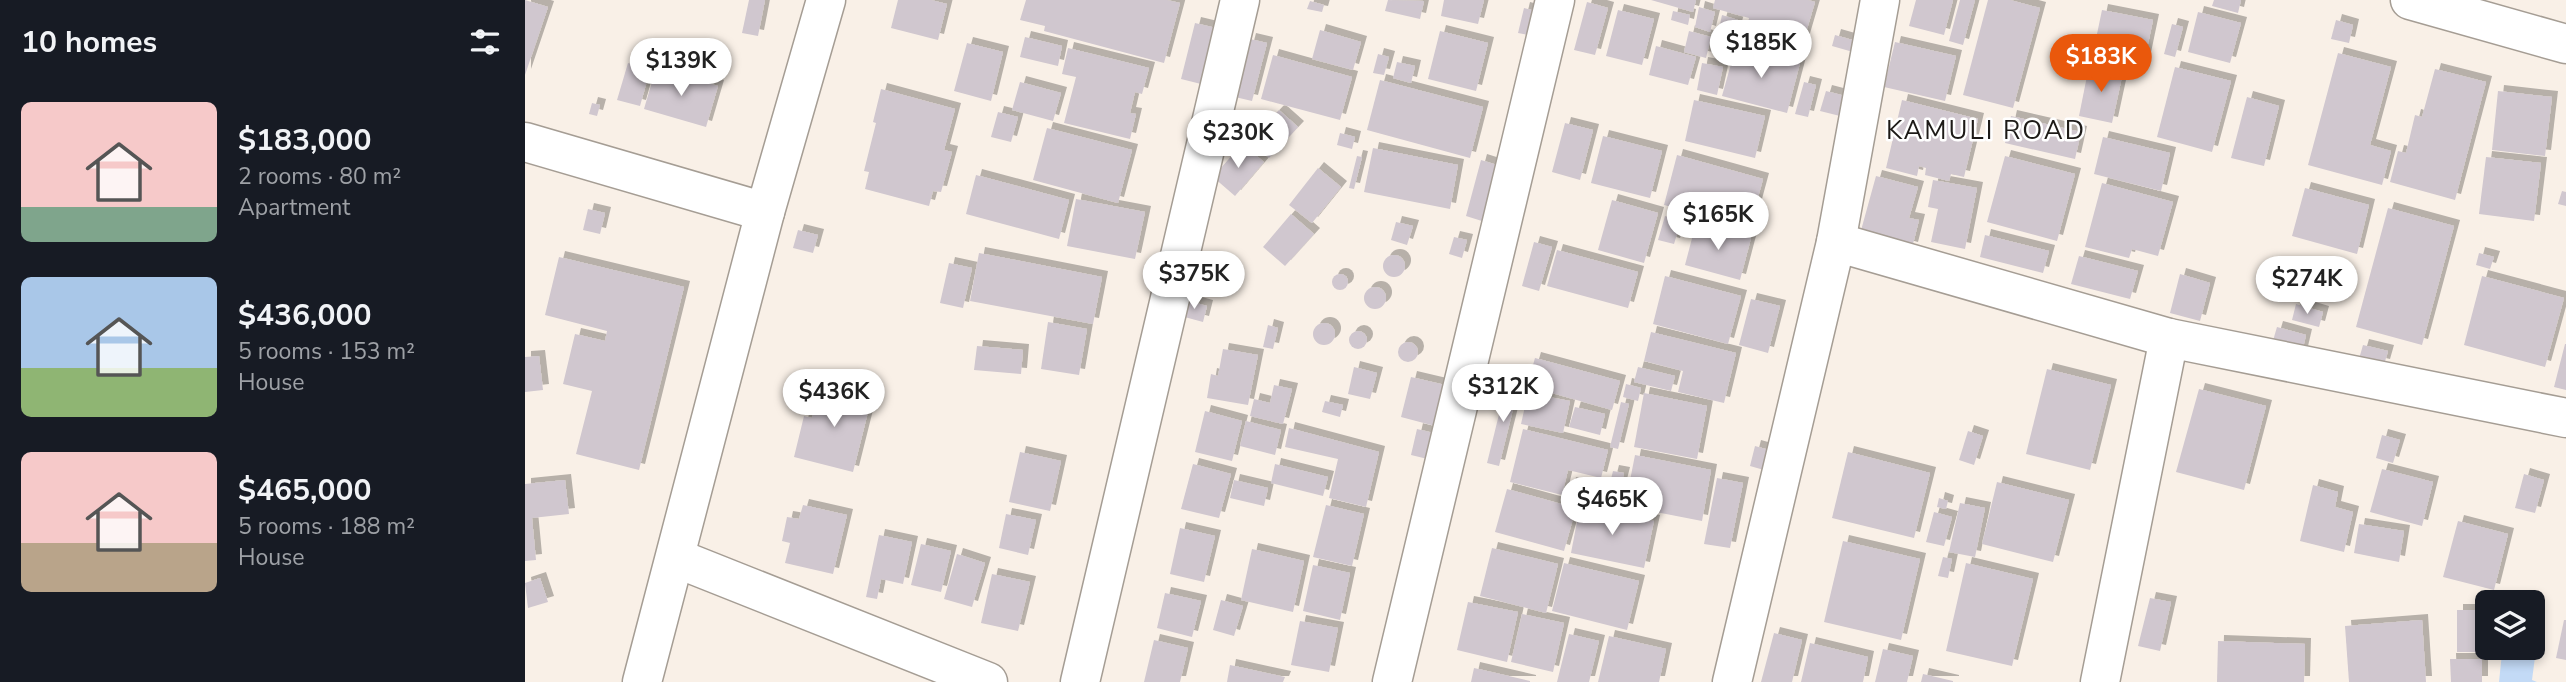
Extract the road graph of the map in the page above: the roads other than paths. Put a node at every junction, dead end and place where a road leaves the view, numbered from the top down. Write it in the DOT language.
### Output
graph roads {
  1 [pos="826,0"];
  2 [pos="1240,0"];
  3 [pos="1555,0"];
  4 [pos="1880,0"];
  5 [pos="2410,0"];
  6 [pos="2566,44"];
  7 [pos="525,142"];
  8 [pos="765,212"];
  9 [pos="1836,242"];
  10 [pos="2169,338"];
  11 [pos="2566,418"];
  12 [pos="676,558"];
  13 [pos="642,682"];
  14 [pos="988,682"];
  15 [pos="1080,682"];
  16 [pos="1392,682"];
  17 [pos="1732,682"];
  18 [pos="2100,682"];
  1 -- 8 [label="street"];
  2 -- 15 [label="street"];
  3 -- 16 [label="street"];
  4 -- 9 [label="street"];
  5 -- 6 [label="street"];
  7 -- 8 [label="street"];
  8 -- 12 [label="street"];
  9 -- 10 [label="street"];
  9 -- 17 [label="street"];
  10 -- 11 [label="street"];
  10 -- 18 [label="street"];
  12 -- 13 [label="street"];
  12 -- 14 [label="street"];
}
